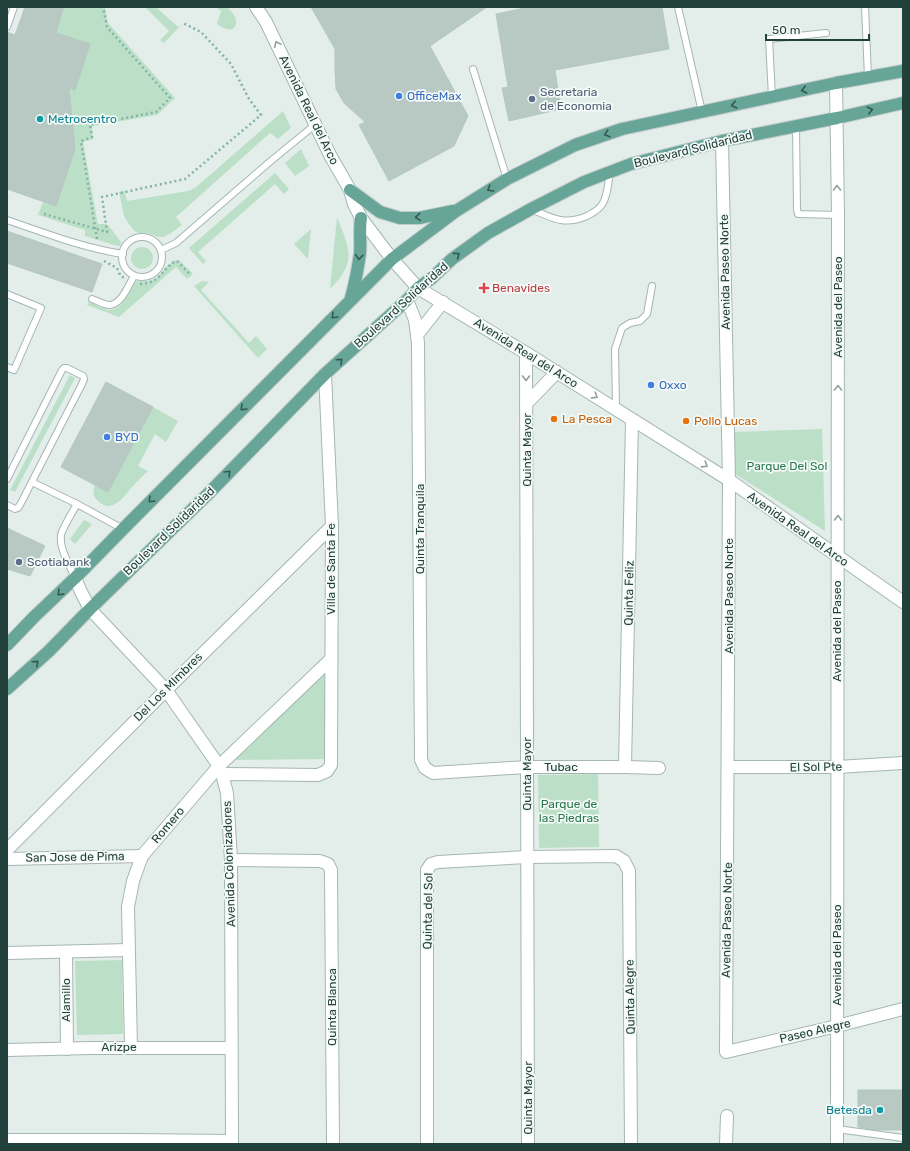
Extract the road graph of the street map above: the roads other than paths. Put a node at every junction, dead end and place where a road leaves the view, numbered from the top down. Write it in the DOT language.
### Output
graph roads {
  1 [pos="14,7"];
  2 [pos="256,7"];
  3 [pos="678,7"];
  4 [pos="865,7"];
  5 [pos="7,27"];
  6 [pos="826,33"];
  7 [pos="473,70"];
  8 [pos="903,71"];
  9 [pos="868,77"];
  10 [pos="836,83"];
  11 [pos="772,97"];
  12 [pos="903,103"];
  13 [pos="702,112"];
  14 [pos="837,118"];
  15 [pos="316,124"];
  16 [pos="796,126"];
  17 [pos="722,141"];
  18 [pos="610,172"];
  19 [pos="506,179"];
  20 [pos="350,190"];
  21 [pos="531,209"];
  22 [pos="456,211"];
  23 [pos="838,215"];
  24 [pos="360,218"];
  25 [pos="7,220"];
  26 [pos="161,250"];
  27 [pos="123,254"];
  28 [pos="392,259"];
  29 [pos="132,279"];
  30 [pos="652,286"];
  31 [pos="418,288"];
  32 [pos="7,294"];
  33 [pos="92,299"];
  34 [pos="350,300"];
  35 [pos="407,300"];
  36 [pos="443,302"];
  37 [pos="417,335"];
  38 [pos="526,353"];
  39 [pos="7,367"];
  40 [pos="557,372"];
  41 [pos="325,374"];
  42 [pos="526,404"];
  43 [pos="616,409"];
  44 [pos="632,420"];
  45 [pos="7,479"];
  46 [pos="729,480"];
  47 [pos="32,482"];
  48 [pos="77,504"];
  49 [pos="7,505"];
  50 [pos="332,526"];
  51 [pos="122,529"];
  52 [pos="838,557"];
  53 [pos="75,578"];
  54 [pos="903,602"];
  55 [pos="90,609"];
  56 [pos="7,645"];
  57 [pos="331,658"];
  58 [pos="7,689"];
  59 [pos="166,690"];
  60 [pos="421,760"];
  61 [pos="903,763"];
  62 [pos="527,767"];
  63 [pos="625,767"];
  64 [pos="728,767"];
  65 [pos="837,767"];
  66 [pos="658,768"];
  67 [pos="220,770"];
  68 [pos="7,850"];
  69 [pos="142,856"];
  70 [pos="616,856"];
  71 [pos="527,857"];
  72 [pos="7,859"];
  73 [pos="231,860"];
  74 [pos="128,950"];
  75 [pos="66,952"];
  76 [pos="7,953"];
  77 [pos="903,1009"];
  78 [pos="837,1026"];
  79 [pos="131,1047"];
  80 [pos="231,1048"];
  81 [pos="67,1049"];
  82 [pos="7,1050"];
  83 [pos="726,1052"];
  84 [pos="727,1116"];
  85 [pos="837,1129"];
  86 [pos="903,1138"];
  87 [pos="7,1140"];
  88 [pos="130,1142"];
  89 [pos="232,1143"];
  90 [pos="332,1144"];
  91 [pos="427,1144"];
  92 [pos="528,1144"];
  93 [pos="631,1144"];
  94 [pos="726,1144"];
  95 [pos="837,1144"];
  1 -- 5 [label="lane"];
  15 -- 2 [label="street, Avenida Real del Arco, one-way"];
  3 -- 13 [label="lane"];
  4 -- 9 [label="lane"];
  6 -- 11 [label="lane"];
  7 -- 19 [label="lane"];
  8 -- 9 [label="main road"];
  9 -- 10 [label="main road"];
  10 -- 11 [label="main road, one-way"];
  10 -- 14 [label="street, Avenida del Paseo"];
  11 -- 13 [label="main road, one-way"];
  14 -- 12 [label="main road, Boulevard Solidaridad, one-way"];
  13 -- 19 [label="main road, one-way"];
  14 -- 16 [label="main road, Boulevard Solidaridad"];
  23 -- 14 [label="street, Avenida del Paseo, one-way"];
  15 -- 20 [label="street, Avenida Real del Arco"];
  15 -- 26 [label="lane"];
  16 -- 17 [label="main road, Boulevard Solidaridad"];
  16 -- 23 [label="lane"];
  17 -- 18 [label="main road, Boulevard Solidaridad"];
  17 -- 46 [label="street, Avenida Paseo Norte"];
  18 -- 21 [label="main road, Boulevard Solidaridad"];
  18 -- 21 [label="lane"];
  19 -- 22 [label="main road, one-way"];
  22 -- 20 [label="main road, one-way"];
  20 -- 24 [label="street, Avenida Real del Arco"];
  31 -- 21 [label="main road, Boulevard Solidaridad, one-way"];
  22 -- 28 [label="main road"];
  52 -- 23 [label="street, Avenida del Paseo, one-way"];
  24 -- 28 [label="street, Avenida Real del Arco"];
  24 -- 34 [label="main road, one-way"];
  25 -- 27 [label="lane"];
  26 -- 27 [label="lane"];
  26 -- 29 [label="lane"];
  27 -- 29 [label="lane"];
  28 -- 31 [label="street, Avenida Real del Arco"];
  28 -- 34 [label="main road"];
  29 -- 33 [label="lane"];
  30 -- 43 [label="lane"];
  31 -- 35 [label="main road, Boulevard Solidaridad"];
  31 -- 36 [label="street, Avenida Real del Arco"];
  32 -- 39 [label="lane"];
  34 -- 51 [label="main road, one-way"];
  35 -- 37 [label="street, Quinta Tranquila"];
  41 -- 35 [label="main road, Boulevard Solidaridad, one-way"];
  36 -- 37 [label="street"];
  36 -- 38 [label="street, Avenida Real del Arco"];
  37 -- 60 [label="street, Quinta Tranquila"];
  38 -- 40 [label="street, Avenida Real del Arco"];
  38 -- 42 [label="street, Quinta Mayor, one-way"];
  40 -- 42 [label="street, Quinta Mayor"];
  40 -- 43 [label="street, Avenida Real del Arco, one-way"];
  41 -- 50 [label="street, Villa de Santa Fe"];
  55 -- 41 [label="main road, Boulevard Solidaridad, one-way"];
  42 -- 62 [label="street, Quinta Mayor"];
  43 -- 44 [label="street, Avenida Real del Arco"];
  44 -- 46 [label="street, Avenida Real del Arco, one-way"];
  44 -- 63 [label="street, Quinta Feliz"];
  45 -- 47 [label="lane"];
  46 -- 52 [label="street, Avenida Real del Arco"];
  46 -- 64 [label="street, Avenida Paseo Norte"];
  47 -- 48 [label="lane"];
  47 -- 49 [label="lane"];
  48 -- 51 [label="lane"];
  48 -- 53 [label="lane"];
  50 -- 57 [label="street, Villa de Santa Fe"];
  50 -- 59 [label="street, Del Los MImbres"];
  51 -- 53 [label="main road"];
  52 -- 54 [label="street, Avenida Real del Arco"];
  52 -- 65 [label="street, Avenida del Paseo"];
  53 -- 55 [label="street, Avenida Colonizadores"];
  53 -- 56 [label="main road, one-way"];
  58 -- 55 [label="main road, Boulevard Solidaridad, one-way"];
  55 -- 59 [label="street, Avenida Colonizadores"];
  57 -- 67 [label="street, Romero"];
  57 -- 67 [label="street, Villa de Santa Fe"];
  59 -- 67 [label="street, Avenida Colonizadores"];
  59 -- 68 [label="street, Del Los MImbres"];
  60 -- 62 [label="street, Tubac"];
  61 -- 65 [label="street, El Sol Pte"];
  62 -- 63 [label="street, Tubac"];
  62 -- 71 [label="street, Quinta Mayor"];
  63 -- 66 [label="street, Tubac"];
  64 -- 65 [label="street, El Sol Pte"];
  64 -- 83 [label="street, Avenida Paseo Norte"];
  65 -- 78 [label="street, Avenida del Paseo"];
  67 -- 69 [label="street, Romero"];
  67 -- 73 [label="street, Avenida Colonizadores"];
  69 -- 72 [label="street, San Jose de Pima"];
  69 -- 74 [label="street, Romero"];
  70 -- 71 [label="street, Quinta del Sol"];
  70 -- 93 [label="street, Quinta Alegre"];
  71 -- 91 [label="street, Quinta del Sol"];
  71 -- 92 [label="street, Quinta Mayor"];
  73 -- 80 [label="street, Avenida Colonizadores"];
  73 -- 90 [label="street, Quinta Blanca"];
  74 -- 75 [label="street"];
  74 -- 79 [label="street, Romero"];
  75 -- 76 [label="street"];
  75 -- 81 [label="street, Alamillo"];
  77 -- 78 [label="street, Paseo Alegre"];
  78 -- 83 [label="street, Paseo Alegre"];
  78 -- 85 [label="street, Avenida del Paseo"];
  79 -- 80 [label="street, Arizpe"];
  79 -- 81 [label="street, Arizpe"];
  80 -- 89 [label="street, Avenida Colonizadores"];
  81 -- 82 [label="street, Arizpe"];
  84 -- 94 [label="street"];
  85 -- 86 [label="lane"];
  85 -- 95 [label="street, Avenida del Paseo"];
  87 -- 88 [label="street"];
  88 -- 89 [label="street"];
}
